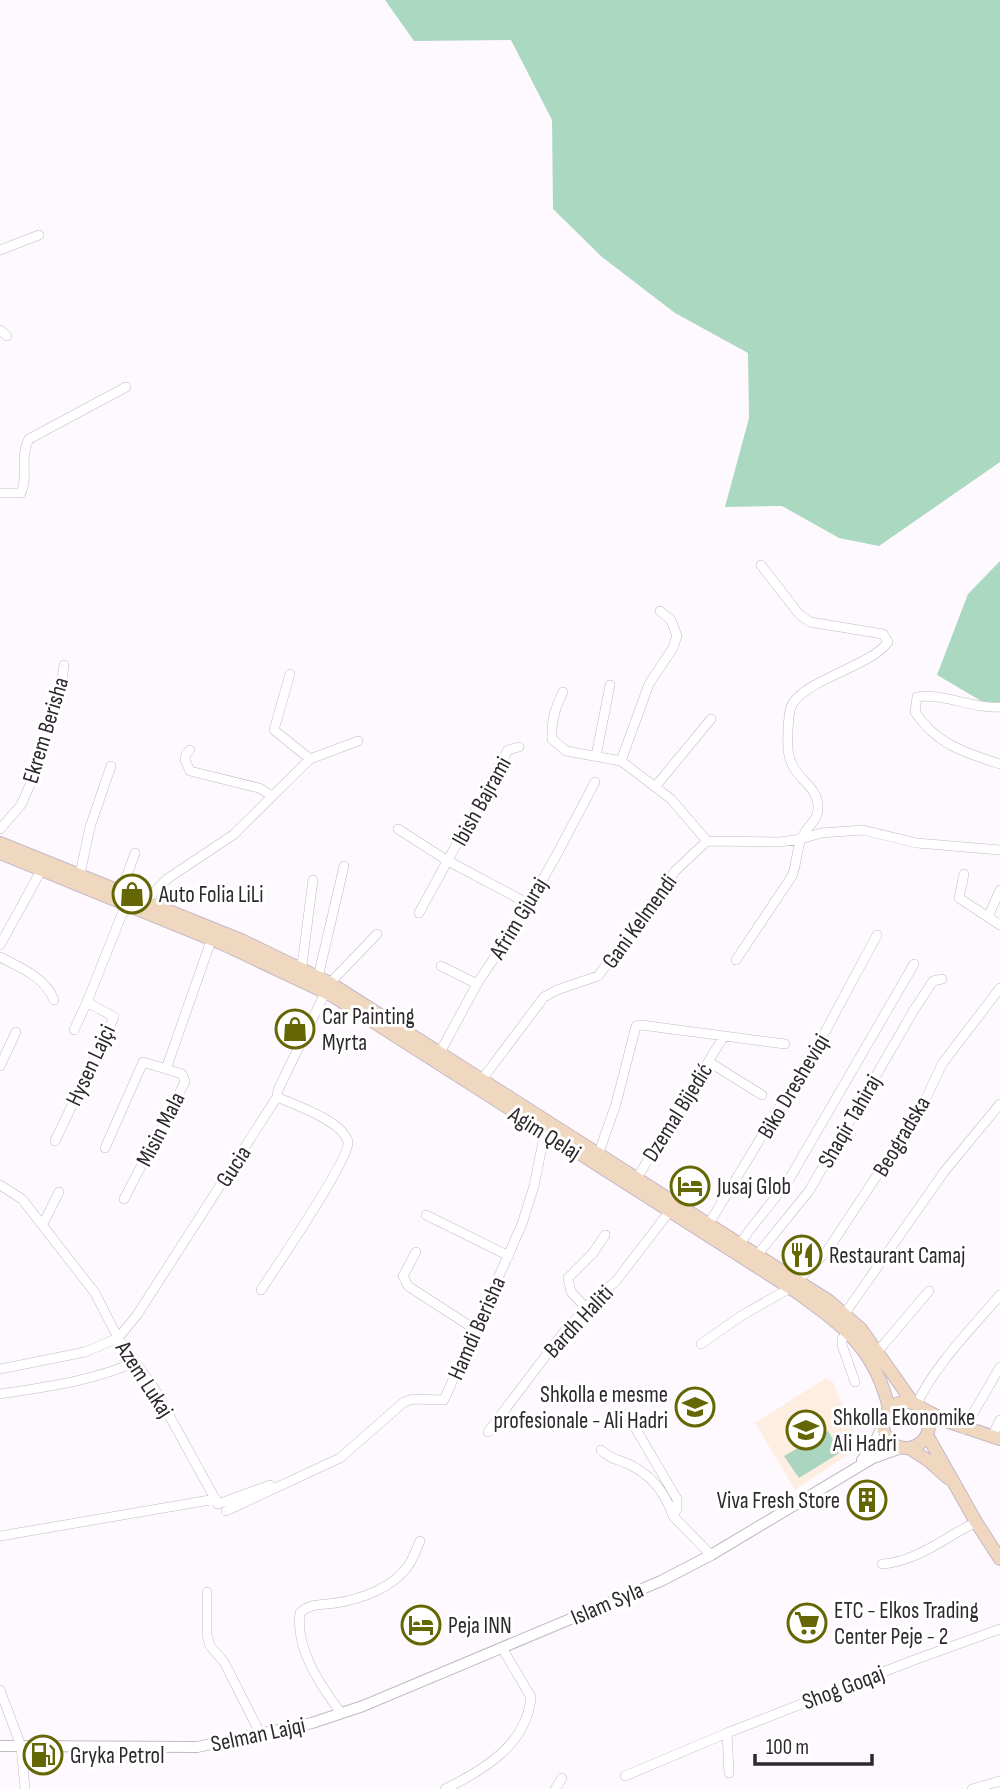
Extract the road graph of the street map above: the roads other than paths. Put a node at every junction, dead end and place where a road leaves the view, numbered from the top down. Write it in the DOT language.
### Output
graph roads {
  1 [pos="39,235"];
  2 [pos="0,250"];
  3 [pos="126,387"];
  4 [pos="0,493"];
  5 [pos="761,565"];
  6 [pos="660,611"];
  7 [pos="64,665"];
  8 [pos="290,674"];
  9 [pos="610,685"];
  10 [pos="563,692"];
  11 [pos="1000,706"];
  12 [pos="711,719"];
  13 [pos="358,741"];
  14 [pos="519,747"];
  15 [pos="190,750"];
  16 [pos="596,756"];
  17 [pos="310,759"];
  18 [pos="621,761"];
  19 [pos="1000,764"];
  20 [pos="111,766"];
  21 [pos="595,782"];
  22 [pos="655,787"];
  23 [pos="272,796"];
  24 [pos="0,829"];
  25 [pos="398,829"];
  26 [pos="801,839"];
  27 [pos="707,841"];
  28 [pos="0,842"];
  29 [pos="1000,849"];
  30 [pos="0,853"];
  31 [pos="135,853"];
  32 [pos="447,861"];
  33 [pos="44,865"];
  34 [pos="344,866"];
  35 [pos="964,874"];
  36 [pos="79,880"];
  37 [pos="313,880"];
  38 [pos="1000,890"];
  39 [pos="123,898"];
  40 [pos="529,904"];
  41 [pos="146,907"];
  42 [pos="419,913"];
  43 [pos="988,917"];
  44 [pos="1000,925"];
  45 [pos="377,934"];
  46 [pos="214,935"];
  47 [pos="877,936"];
  48 [pos="0,945"];
  49 [pos="0,957"];
  50 [pos="736,960"];
  51 [pos="914,964"];
  52 [pos="441,966"];
  53 [pos="300,974"];
  54 [pos="318,977"];
  55 [pos="942,979"];
  56 [pos="477,984"];
  57 [pos="328,988"];
  58 [pos="1000,988"];
  59 [pos="54,1000"];
  60 [pos="87,1002"];
  61 [pos="74,1030"];
  62 [pos="16,1032"];
  63 [pos="724,1036"];
  64 [pos="785,1044"];
  65 [pos="438,1058"];
  66 [pos="709,1062"];
  67 [pos="0,1066"];
  68 [pos="166,1069"];
  69 [pos="479,1085"];
  70 [pos="762,1095"];
  71 [pos="277,1097"];
  72 [pos="1000,1104"];
  73 [pos="546,1128"];
  74 [pos="55,1141"];
  75 [pos="105,1148"];
  76 [pos="598,1155"];
  77 [pos="634,1183"];
  78 [pos="0,1185"];
  79 [pos="59,1192"];
  80 [pos="124,1199"];
  81 [pos="669,1212"];
  82 [pos="426,1215"];
  83 [pos="43,1224"];
  84 [pos="706,1229"];
  85 [pos="605,1235"];
  86 [pos="737,1249"];
  87 [pos="416,1252"];
  88 [pos="509,1256"];
  89 [pos="754,1259"];
  90 [pos="795,1285"];
  91 [pos="261,1290"];
  92 [pos="929,1291"];
  93 [pos="1000,1295"];
  94 [pos="586,1308"];
  95 [pos="843,1323"];
  96 [pos="476,1329"];
  97 [pos="118,1338"];
  98 [pos="701,1344"];
  99 [pos="878,1351"];
  100 [pos="135,1362"];
  101 [pos="1000,1367"];
  102 [pos="0,1369"];
  103 [pos="855,1382"];
  104 [pos="0,1394"];
  105 [pos="917,1405"];
  106 [pos="889,1408"];
  107 [pos="627,1415"];
  108 [pos="1000,1420"];
  109 [pos="882,1427"];
  110 [pos="964,1429"];
  111 [pos="488,1432"];
  112 [pos="928,1432"];
  113 [pos="996,1438"];
  114 [pos="905,1448"];
  115 [pos="601,1450"];
  116 [pos="310,1467"];
  117 [pos="854,1468"];
  118 [pos="956,1486"];
  119 [pos="216,1499"];
  120 [pos="226,1511"];
  121 [pos="673,1516"];
  122 [pos="976,1522"];
  123 [pos="0,1536"];
  124 [pos="420,1541"];
  125 [pos="711,1555"];
  126 [pos="1000,1559"];
  127 [pos="882,1564"];
  128 [pos="207,1592"];
  129 [pos="1000,1629"];
  130 [pos="502,1648"];
  131 [pos="0,1690"];
  132 [pos="341,1713"];
  133 [pos="727,1733"];
  134 [pos="261,1734"];
  135 [pos="0,1746"];
  136 [pos="20,1746"];
  137 [pos="729,1773"];
  138 [pos="625,1776"];
  139 [pos="562,1778"];
  140 [pos="1000,1781"];
  141 [pos="25,1789"];
  142 [pos="447,1789"];
  143 [pos="555,1789"];
  144 [pos="972,1789"];
  1 -- 2 [label="street"];
  3 -- 4 [label="street"];
  5 -- 26 [label="street"];
  6 -- 18 [label="street"];
  7 -- 24 [label="street, Ekrem Berisha"];
  8 -- 17 [label="street"];
  9 -- 16 [label="street"];
  10 -- 16 [label="street"];
  11 -- 19 [label="street"];
  12 -- 22 [label="street"];
  13 -- 17 [label="street"];
  14 -- 32 [label="street, Ibish Bajrami"];
  15 -- 23 [label="street"];
  16 -- 18 [label="street"];
  17 -- 23 [label="street"];
  18 -- 22 [label="street"];
  20 -- 36 [label="street"];
  21 -- 40 [label="street, Afrim Gjuraj"];
  22 -- 27 [label="street"];
  23 -- 41 [label="street"];
  25 -- 32 [label="street, Ibish Bajrami"];
  26 -- 27 [label="street"];
  26 -- 29 [label="street"];
  26 -- 50 [label="street"];
  27 -- 69 [label="street, Gani Kelmendi"];
  28 -- 33 [label="main road, Agim Qelaj"];
  30 -- 33 [label="main road, Agim Qelaj"];
  31 -- 39 [label="street, Hysen Lajçi"];
  32 -- 40 [label="street, Ibish Bajrami"];
  32 -- 42 [label="street, Ibish Bajrami"];
  33 -- 36 [label="main road, Agim Qelaj"];
  33 -- 48 [label="street"];
  34 -- 54 [label="street"];
  35 -- 43 [label="street"];
  36 -- 39 [label="main road, Agim Qelaj"];
  37 -- 53 [label="street"];
  38 -- 43 [label="street"];
  39 -- 41 [label="main road, Agim Qelaj"];
  39 -- 60 [label="street, Hysen Lajçi"];
  40 -- 56 [label="street, Afrim Gjuraj"];
  41 -- 46 [label="main road, Agim Qelaj"];
  43 -- 44 [label="street"];
  45 -- 57 [label="street"];
  46 -- 53 [label="main road, Agim Qelaj"];
  46 -- 68 [label="street, Misin Mala"];
  47 -- 84 [label="street, Biko Dresheviqi"];
  49 -- 59 [label="street"];
  51 -- 86 [label="street"];
  52 -- 56 [label="street"];
  53 -- 54 [label="main road, Agim Qelaj"];
  53 -- 57 [label="main road, Agim Qelaj"];
  54 -- 57 [label="main road, Agim Qelaj"];
  55 -- 89 [label="street, Shaqir Tahiraj"];
  56 -- 65 [label="street, Afrim Gjuraj"];
  57 -- 65 [label="main road, Agim Qelaj"];
  57 -- 71 [label="street, Gucia"];
  58 -- 90 [label="street, Beogradska"];
  60 -- 61 [label="street, Hysen Lajçi"];
  60 -- 74 [label="street, Hysen Lajçi"];
  62 -- 67 [label="street"];
  63 -- 64 [label="street, Agim Qelaj"];
  63 -- 66 [label="street, Dzemal Bijedić"];
  63 -- 76 [label="street, Agim Qelaj"];
  65 -- 69 [label="main road, Agim Qelaj"];
  66 -- 70 [label="street"];
  66 -- 77 [label="street, Dzemal Bijedić"];
  68 -- 75 [label="street, Misin Mala"];
  68 -- 80 [label="street, Misin Mala"];
  69 -- 73 [label="main road, Agim Qelaj"];
  71 -- 91 [label="street"];
  71 -- 97 [label="street, Gucia"];
  72 -- 95 [label="street"];
  73 -- 76 [label="main road, Agim Qelaj"];
  73 -- 77 [label="main road, Agim Qelaj"];
  73 -- 88 [label="street, Hamdi Berisha"];
  76 -- 77 [label="main road, Agim Qelaj"];
  77 -- 81 [label="main road, Agim Qelaj"];
  77 -- 84 [label="main road, Agim Qelaj"];
  78 -- 83 [label="street, Azem Lukaj"];
  79 -- 83 [label="street"];
  81 -- 84 [label="main road, Agim Qelaj"];
  81 -- 94 [label="street, Bardh Haliti"];
  82 -- 88 [label="street, Hamdi Berisha"];
  83 -- 97 [label="street, Azem Lukaj"];
  84 -- 86 [label="main road, Agim Qelaj"];
  85 -- 94 [label="street"];
  86 -- 89 [label="main road, Agim Qelaj"];
  87 -- 96 [label="street"];
  88 -- 96 [label="street, Hamdi Berisha"];
  89 -- 90 [label="main road, Agim Qelaj"];
  90 -- 95 [label="main road, Agim Qelaj"];
  90 -- 98 [label="street"];
  92 -- 99 [label="street"];
  93 -- 105 [label="street"];
  94 -- 111 [label="street, Bardh Haliti"];
  95 -- 99 [label="main road, Agim Qelaj"];
  95 -- 103 [label="street"];
  95 -- 106 [label="main road, Agim Qelaj"];
  96 -- 120 [label="street, Hamdi Berisha"];
  97 -- 100 [label="street, Azem Lukaj"];
  97 -- 102 [label="street"];
  99 -- 105 [label="main road, Agim Qelaj"];
  100 -- 104 [label="street"];
  100 -- 119 [label="street, Azem Lukaj"];
  101 -- 110 [label="street"];
  105 -- 106 [label="main road"];
  105 -- 110 [label="main road"];
  105 -- 112 [label="main road"];
  106 -- 109 [label="main road"];
  107 -- 121 [label="street"];
  108 -- 113 [label="street"];
  109 -- 114 [label="main road"];
  109 -- 117 [label="street, Islam Syla"];
  110 -- 112 [label="main road"];
  110 -- 113 [label="main road"];
  112 -- 114 [label="main road"];
  112 -- 118 [label="main road"];
  114 -- 117 [label="street, Islam Syla"];
  114 -- 118 [label="main road"];
  115 -- 121 [label="street"];
  116 -- 119 [label="street"];
  117 -- 125 [label="street, Islam Syla"];
  118 -- 122 [label="main road"];
  119 -- 123 [label="street"];
  121 -- 125 [label="street"];
  122 -- 126 [label="main road"];
  122 -- 127 [label="street"];
  124 -- 132 [label="street"];
  125 -- 130 [label="street, Islam Syla"];
  128 -- 134 [label="street"];
  129 -- 133 [label="street, Shog Goqaj"];
  130 -- 132 [label="street, Selman Lajqi"];
  130 -- 142 [label="street"];
  131 -- 136 [label="street"];
  132 -- 134 [label="street, Selman Lajqi"];
  133 -- 137 [label="street"];
  133 -- 138 [label="street, Shog Goqaj"];
  134 -- 136 [label="street, Selman Lajqi"];
  135 -- 136 [label="street, Selman Lajqi"];
  136 -- 141 [label="street"];
  139 -- 143 [label="street"];
  140 -- 144 [label="street"];
}
